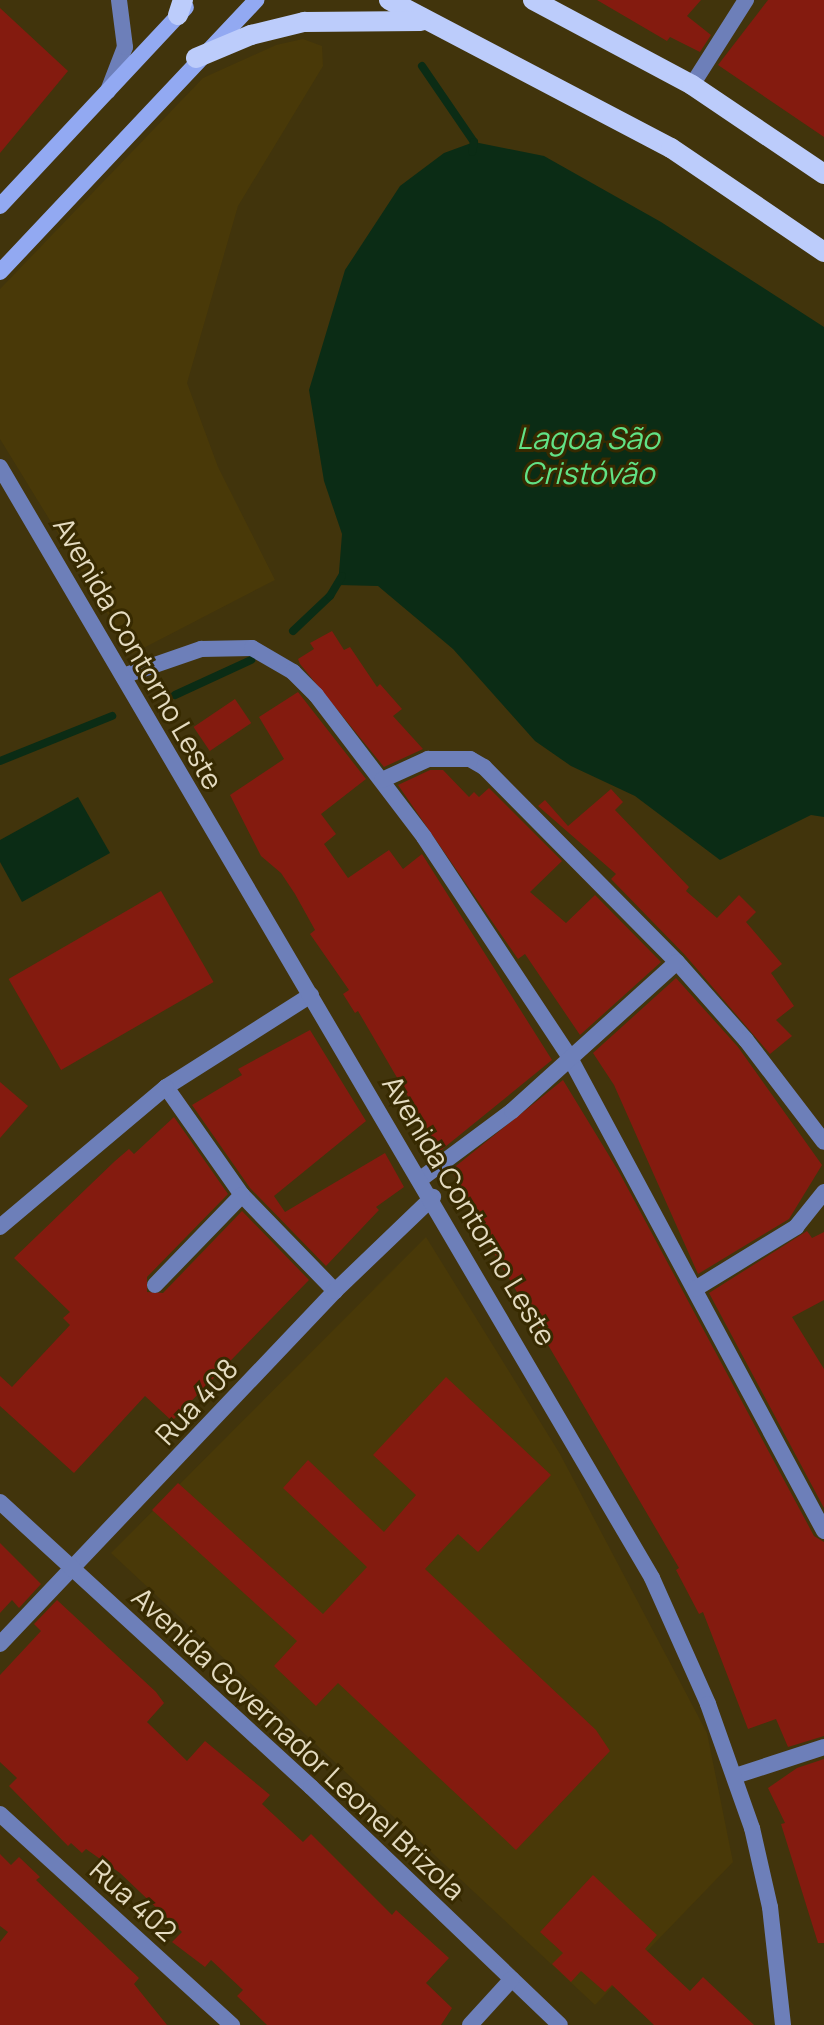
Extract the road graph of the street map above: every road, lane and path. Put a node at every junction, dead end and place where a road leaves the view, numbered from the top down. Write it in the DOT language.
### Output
graph roads {
  1 [pos="119,0"];
  2 [pos="192,0"];
  3 [pos="256,0"];
  4 [pos="389,0"];
  5 [pos="533,0"];
  6 [pos="746,0"];
  7 [pos="180,8"];
  8 [pos="427,21"];
  9 [pos="196,58"];
  10 [pos="692,85"];
  11 [pos="107,94"];
  12 [pos="824,174"];
  13 [pos="0,206"];
  14 [pos="824,252"];
  15 [pos="0,272"];
  16 [pos="0,467"];
  17 [pos="123,676"];
  18 [pos="382,780"];
  19 [pos="677,962"];
  20 [pos="311,995"];
  21 [pos="570,1058"];
  22 [pos="166,1087"];
  23 [pos="824,1142"];
  24 [pos="422,1178"];
  25 [pos="824,1192"];
  26 [pos="242,1195"];
  27 [pos="433,1197"];
  28 [pos="0,1227"];
  29 [pos="155,1285"];
  30 [pos="695,1289"];
  31 [pos="335,1291"];
  32 [pos="0,1502"];
  33 [pos="824,1531"];
  34 [pos="73,1569"];
  35 [pos="0,1644"];
  36 [pos="824,1747"];
  37 [pos="735,1776"];
  38 [pos="0,1814"];
  39 [pos="512,1979"];
  40 [pos="232,2025"];
  41 [pos="470,2025"];
  42 [pos="560,2025"];
  43 [pos="783,2025"];
  1 -- 11 [label="street"];
  2 -- 7 [label="main road"];
  3 -- 9 [label="main road"];
  4 -- 8 [label="main road"];
  5 -- 10 [label="main road"];
  6 -- 10 [label="street"];
  7 -- 11 [label="main road"];
  8 -- 9 [label="main road"];
  8 -- 14 [label="main road"];
  9 -- 15 [label="main road"];
  10 -- 12 [label="main road"];
  11 -- 13 [label="main road"];
  16 -- 17 [label="street, Avenida Contorno Leste"];
  17 -- 18 [label="street"];
  17 -- 20 [label="street, Avenida Contorno Leste"];
  18 -- 19 [label="street"];
  18 -- 21 [label="street"];
  19 -- 21 [label="street"];
  19 -- 23 [label="street"];
  20 -- 22 [label="street"];
  20 -- 24 [label="street, Avenida Contorno Leste"];
  21 -- 24 [label="street"];
  21 -- 30 [label="street"];
  22 -- 26 [label="street"];
  22 -- 28 [label="street"];
  24 -- 27 [label="street, Avenida Contorno Leste"];
  25 -- 30 [label="street"];
  26 -- 29 [label="street"];
  26 -- 31 [label="street"];
  27 -- 31 [label="street, Rua 408"];
  27 -- 37 [label="street, Avenida Contorno Leste"];
  30 -- 33 [label="street"];
  31 -- 34 [label="street, Rua 408"];
  32 -- 34 [label="street, Avenida Governador Leonel Brizola"];
  34 -- 35 [label="street, Rua 408"];
  34 -- 39 [label="street, Avenida Governador Leonel Brizola"];
  36 -- 37 [label="street"];
  37 -- 43 [label="street, Avenida Contorno Leste"];
  38 -- 40 [label="street, Rua 402"];
  39 -- 41 [label="street"];
  39 -- 42 [label="street, Avenida Governador Leonel Brizola"];
}
